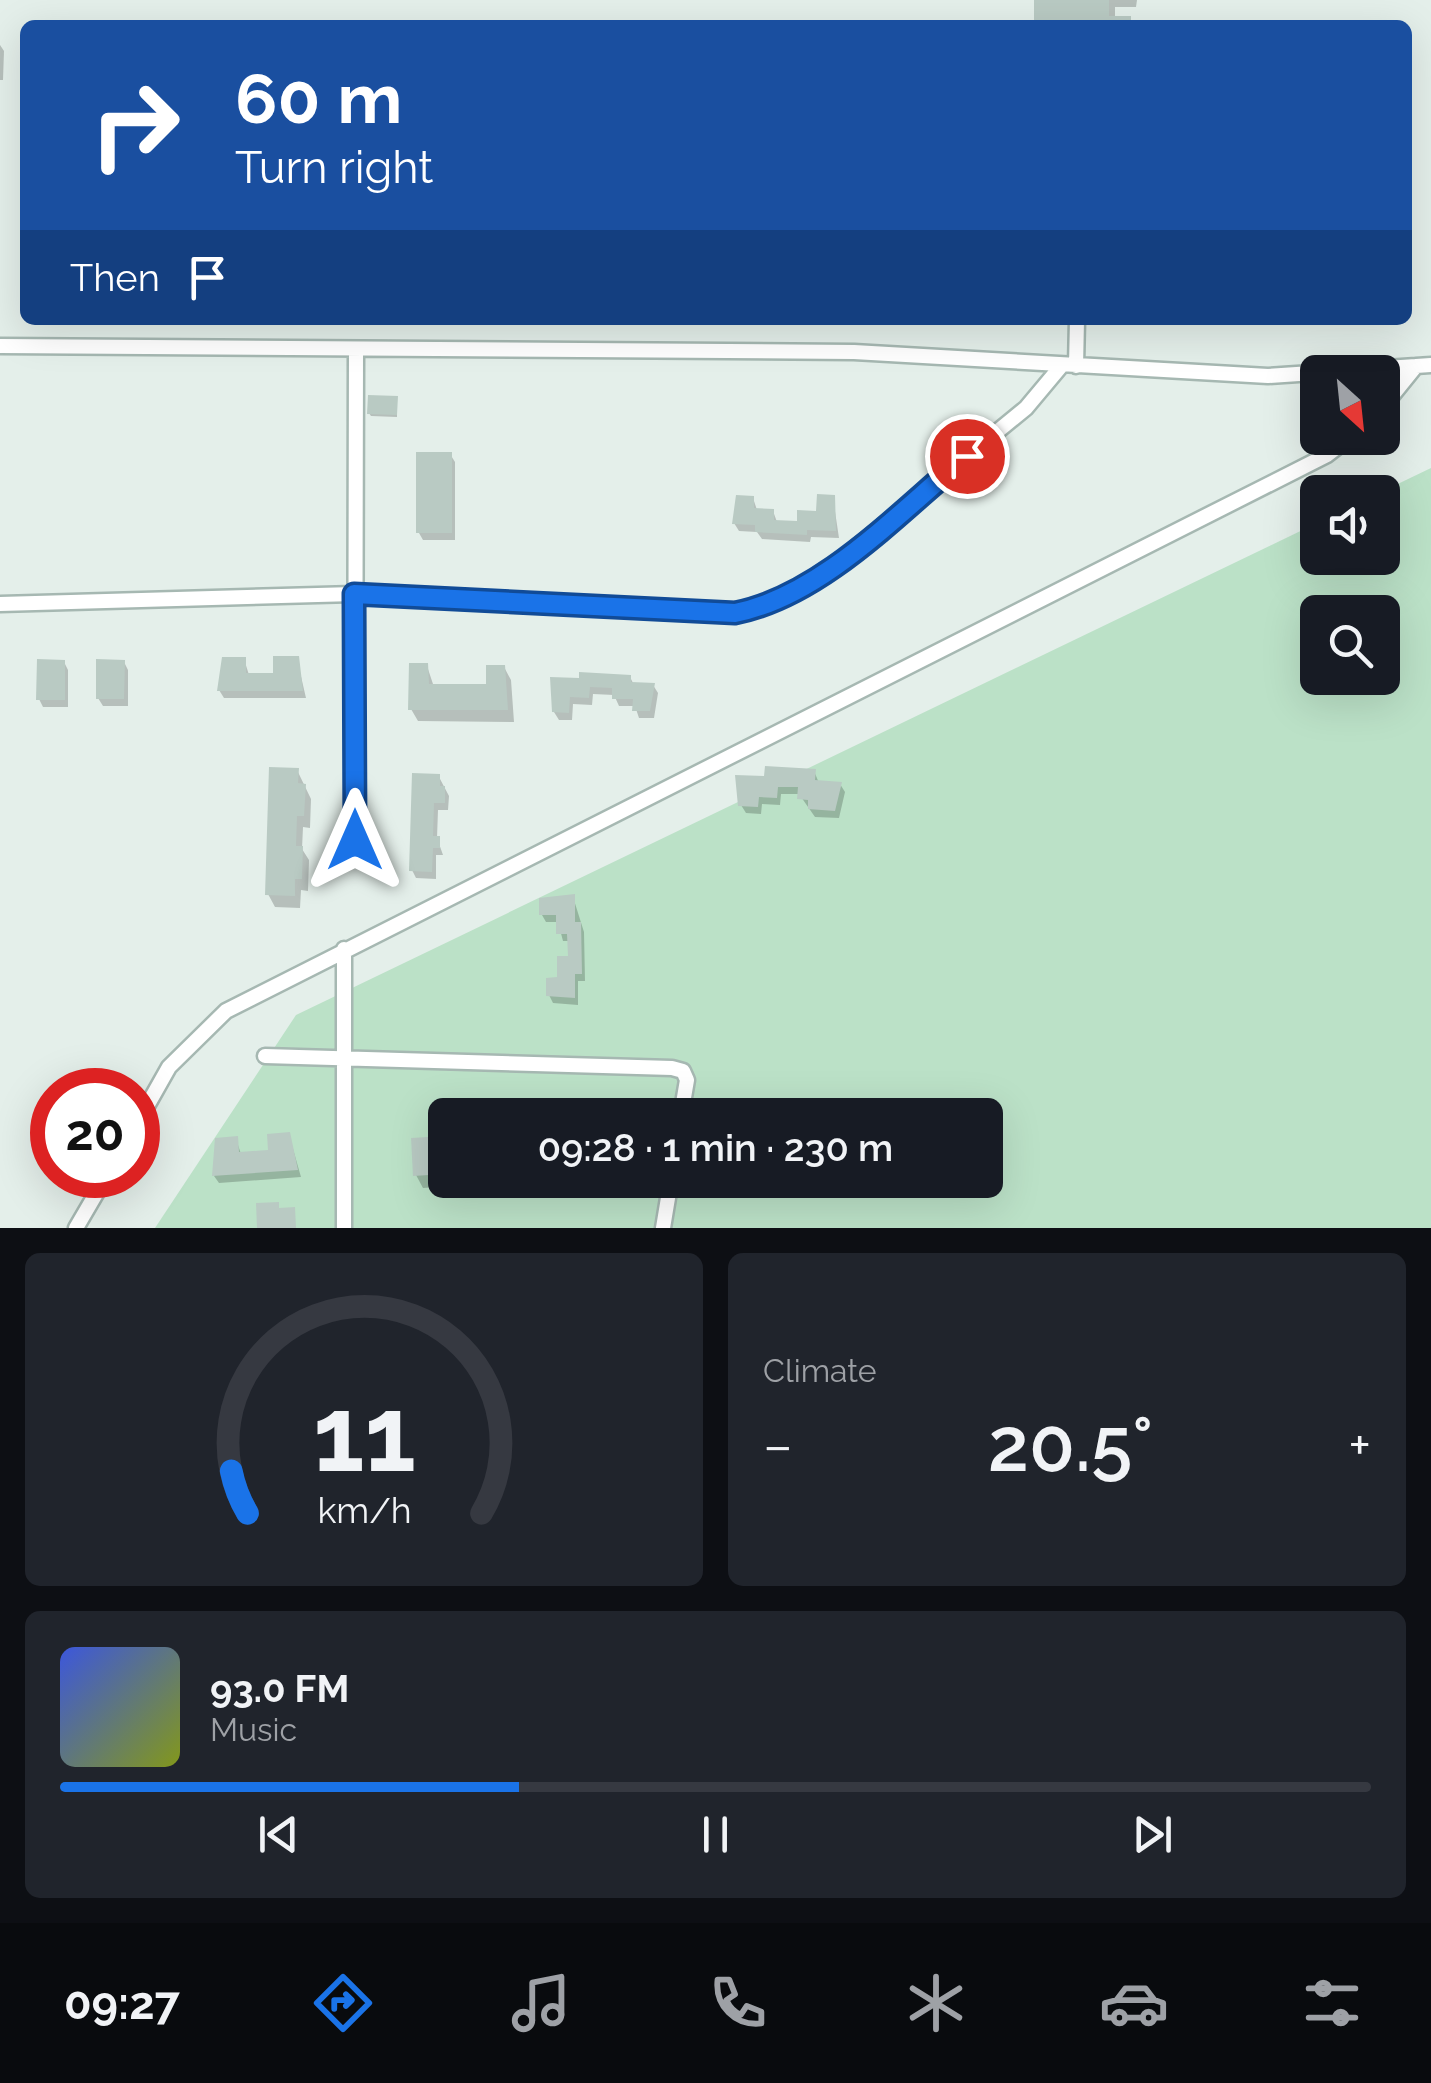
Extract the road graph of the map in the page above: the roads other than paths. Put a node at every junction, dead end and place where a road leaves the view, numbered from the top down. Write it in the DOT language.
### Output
graph roads {
  1 [pos="1076,325"];
  2 [pos="0,346"];
  3 [pos="356,350"];
  4 [pos="1424,365"];
  5 [pos="1069,366"];
  6 [pos="1400,390"];
  7 [pos="1327,455"];
  8 [pos="354,594"];
  9 [pos="0,604"];
  10 [pos="355,840"];
  11 [pos="344,949"];
  12 [pos="265,1056"];
  13 [pos="341,1061"];
  14 [pos="160,1083"];
  15 [pos="684,1098"];
  16 [pos="94,1198"];
  17 [pos="668,1198"];
  18 [pos="76,1228"];
  19 [pos="344,1228"];
  20 [pos="664,1228"];
  1 -- 5 [label="lane"];
  2 -- 3 [label="lane"];
  3 -- 5 [label="lane"];
  3 -- 8 [label="lane"];
  4 -- 5 [label="lane"];
  4 -- 6 [label="lane"];
  5 -- 8 [label="lane"];
  7 -- 11 [label="lane"];
  8 -- 9 [label="lane"];
  8 -- 10 [label="lane"];
  11 -- 13 [label="lane"];
  11 -- 14 [label="lane"];
  12 -- 13 [label="lane"];
  13 -- 15 [label="lane"];
  13 -- 19 [label="lane"];
  16 -- 18 [label="lane"];
  17 -- 20 [label="lane"];
}
